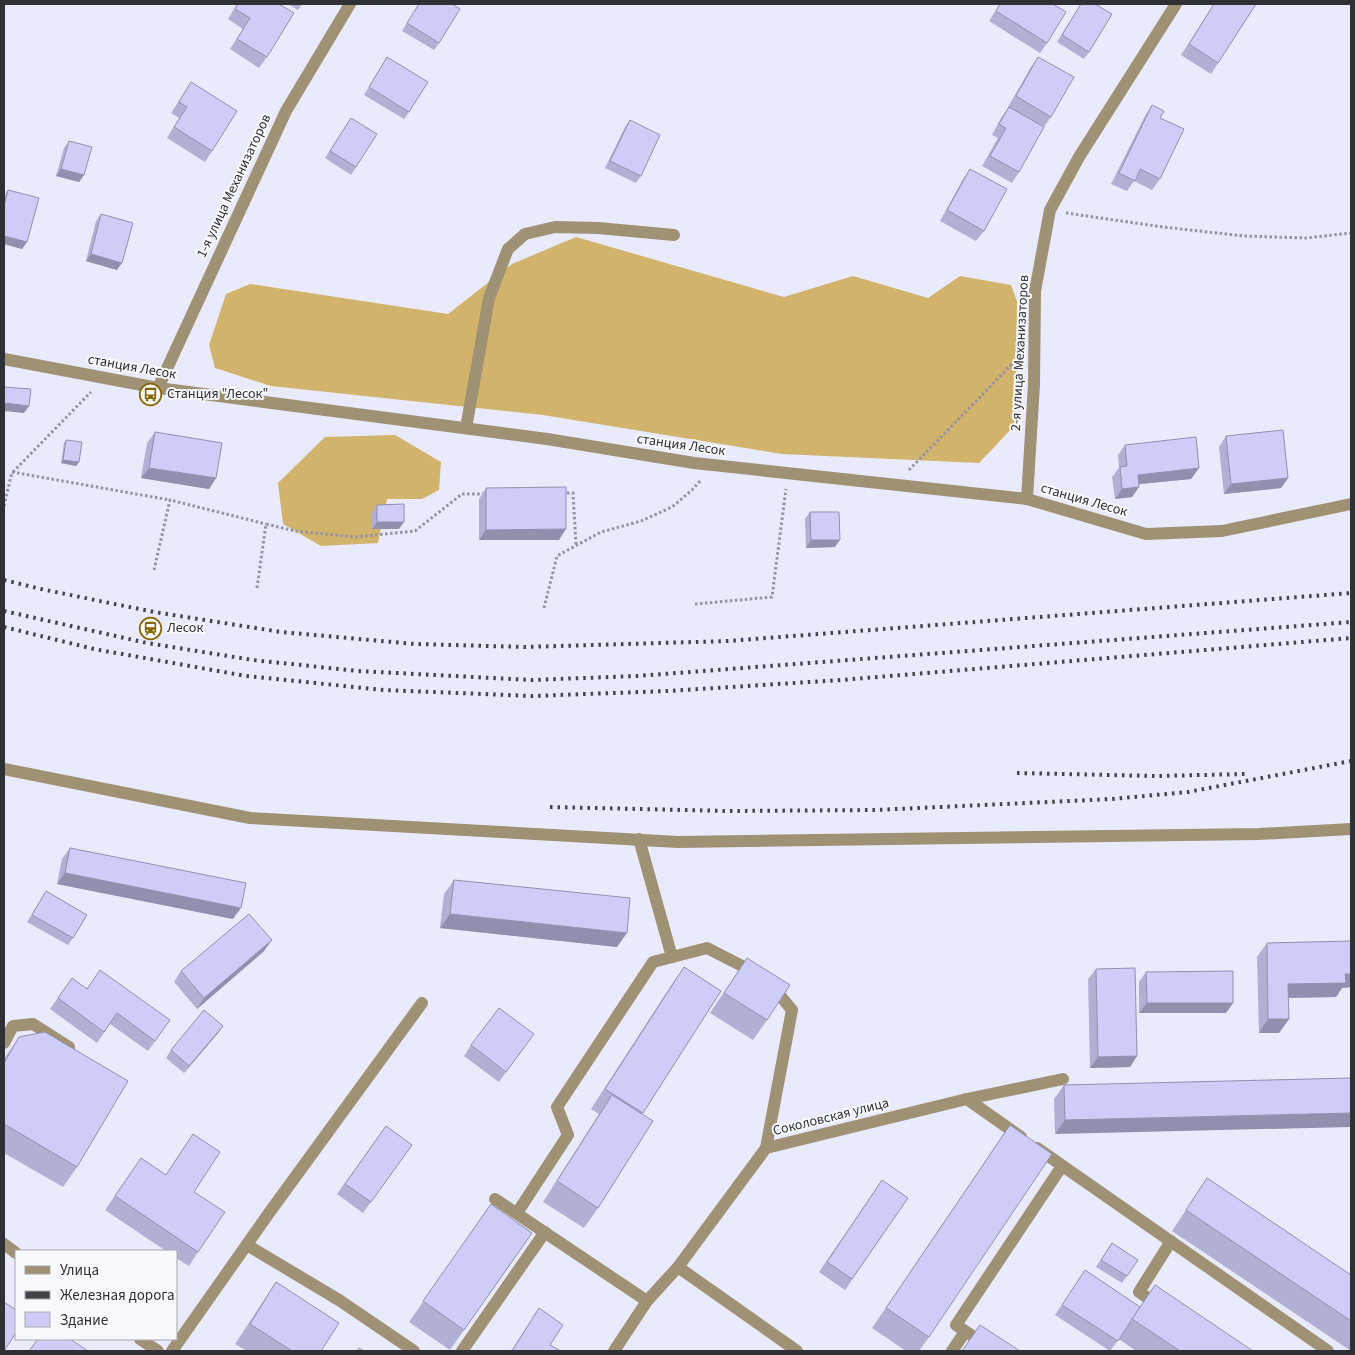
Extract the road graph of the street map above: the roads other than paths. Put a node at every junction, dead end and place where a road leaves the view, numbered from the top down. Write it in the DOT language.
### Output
graph roads {
  1 [pos="350,4"];
  2 [pos="1176,4"];
  3 [pos="674,235"];
  4 [pos="4,359"];
  5 [pos="158,388"];
  6 [pos="466,428"];
  7 [pos="1027,499"];
  8 [pos="1351,504"];
  9 [pos="4,768"];
  10 [pos="1351,829"];
  11 [pos="639,839"];
  12 [pos="672,957"];
  13 [pos="422,1003"];
  14 [pos="4,1043"];
  15 [pos="80,1054"];
  16 [pos="1063,1079"];
  17 [pos="967,1099"];
  18 [pos="766,1148"];
  19 [pos="1062,1166"];
  20 [pos="495,1199"];
  21 [pos="517,1214"];
  22 [pos="545,1232"];
  23 [pos="1171,1241"];
  24 [pos="4,1244"];
  25 [pos="247,1244"];
  26 [pos="15,1252"];
  27 [pos="678,1267"];
  28 [pos="647,1301"];
  29 [pos="1171,1313"];
  30 [pos="965,1332"];
  31 [pos="142,1340"];
  32 [pos="158,1351"];
  33 [pos="172,1351"];
  34 [pos="414,1351"];
  35 [pos="462,1351"];
  36 [pos="614,1351"];
  37 [pos="797,1351"];
  38 [pos="952,1351"];
  39 [pos="995,1351"];
  40 [pos="1328,1351"];
  1 -- 5 [label="street, 1-я улица Механизаторов"];
  2 -- 7 [label="street, 2-я улица Механизаторов"];
  3 -- 6 [label="street"];
  4 -- 5 [label="street, станция Лесок"];
  5 -- 6 [label="street, станция Лесок"];
  6 -- 7 [label="street, станция Лесок"];
  7 -- 8 [label="street, станция Лесок"];
  9 -- 11 [label="street"];
  10 -- 11 [label="street"];
  11 -- 12 [label="street"];
  12 -- 18 [label="street"];
  12 -- 21 [label="street"];
  13 -- 25 [label="street"];
  14 -- 15 [label="street"];
  16 -- 17 [label="street, Соколовская улица"];
  17 -- 18 [label="street, Соколовская улица"];
  17 -- 19 [label="street"];
  18 -- 27 [label="street, Соколовская улица"];
  19 -- 23 [label="street"];
  19 -- 30 [label="street"];
  20 -- 21 [label="street"];
  21 -- 22 [label="street"];
  22 -- 28 [label="street"];
  22 -- 35 [label="street"];
  23 -- 29 [label="street"];
  23 -- 40 [label="street"];
  24 -- 26 [label="street"];
  25 -- 33 [label="street"];
  25 -- 34 [label="street"];
  27 -- 28 [label="street, Соколовская улица"];
  27 -- 37 [label="street"];
  28 -- 36 [label="street, Соколовская улица"];
  30 -- 38 [label="street"];
  30 -- 39 [label="street"];
  31 -- 32 [label="street"];
}
